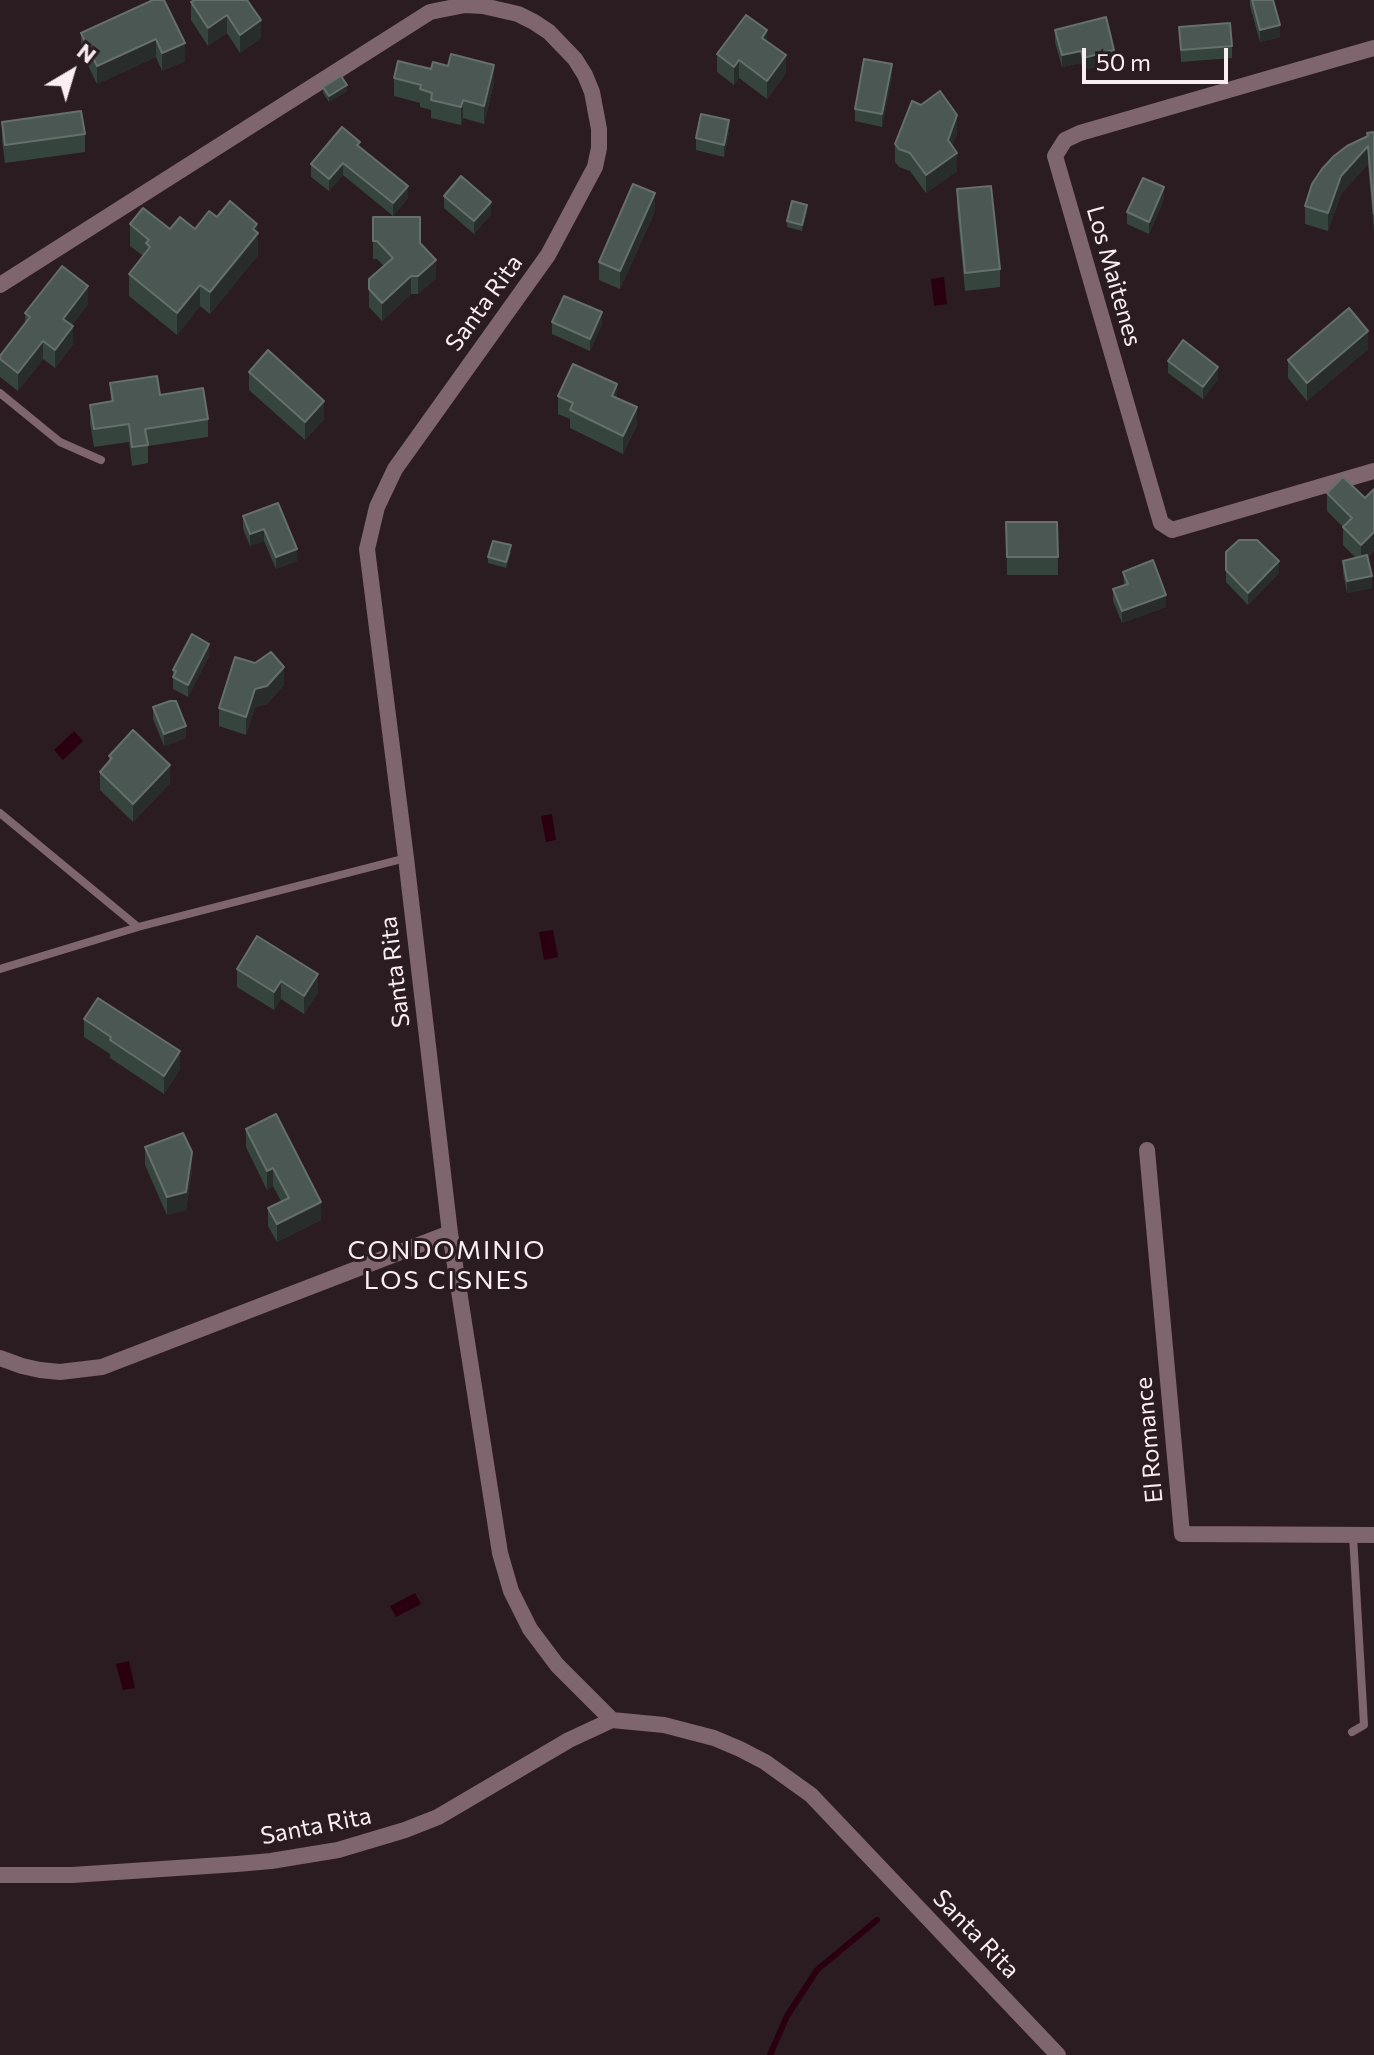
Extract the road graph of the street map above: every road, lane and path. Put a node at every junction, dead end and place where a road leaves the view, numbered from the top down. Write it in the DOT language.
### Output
graph roads {
  1 [pos="1374,48"];
  2 [pos="0,285"];
  3 [pos="0,393"];
  4 [pos="101,460"];
  5 [pos="1374,471"];
  6 [pos="0,813"];
  7 [pos="406,858"];
  8 [pos="138,927"];
  9 [pos="0,969"];
  10 [pos="1147,1150"];
  11 [pos="450,1233"];
  12 [pos="0,1358"];
  13 [pos="1353,1535"];
  14 [pos="1374,1535"];
  15 [pos="612,1720"];
  16 [pos="1352,1732"];
  17 [pos="0,1875"];
  18 [pos="1058,2055"];
  1 -- 5 [label="street, Los Maitenes"];
  2 -- 7 [label="street, Santa Rita"];
  3 -- 4 [label="lane"];
  6 -- 8 [label="lane"];
  7 -- 8 [label="lane"];
  7 -- 11 [label="street, Santa Rita"];
  8 -- 9 [label="lane"];
  10 -- 13 [label="street, El Romance"];
  11 -- 12 [label="street"];
  11 -- 15 [label="street, Santa Rita"];
  13 -- 14 [label="street, El Romance"];
  13 -- 16 [label="lane"];
  15 -- 17 [label="street, Santa Rita"];
  15 -- 18 [label="street, Santa Rita"];
}
